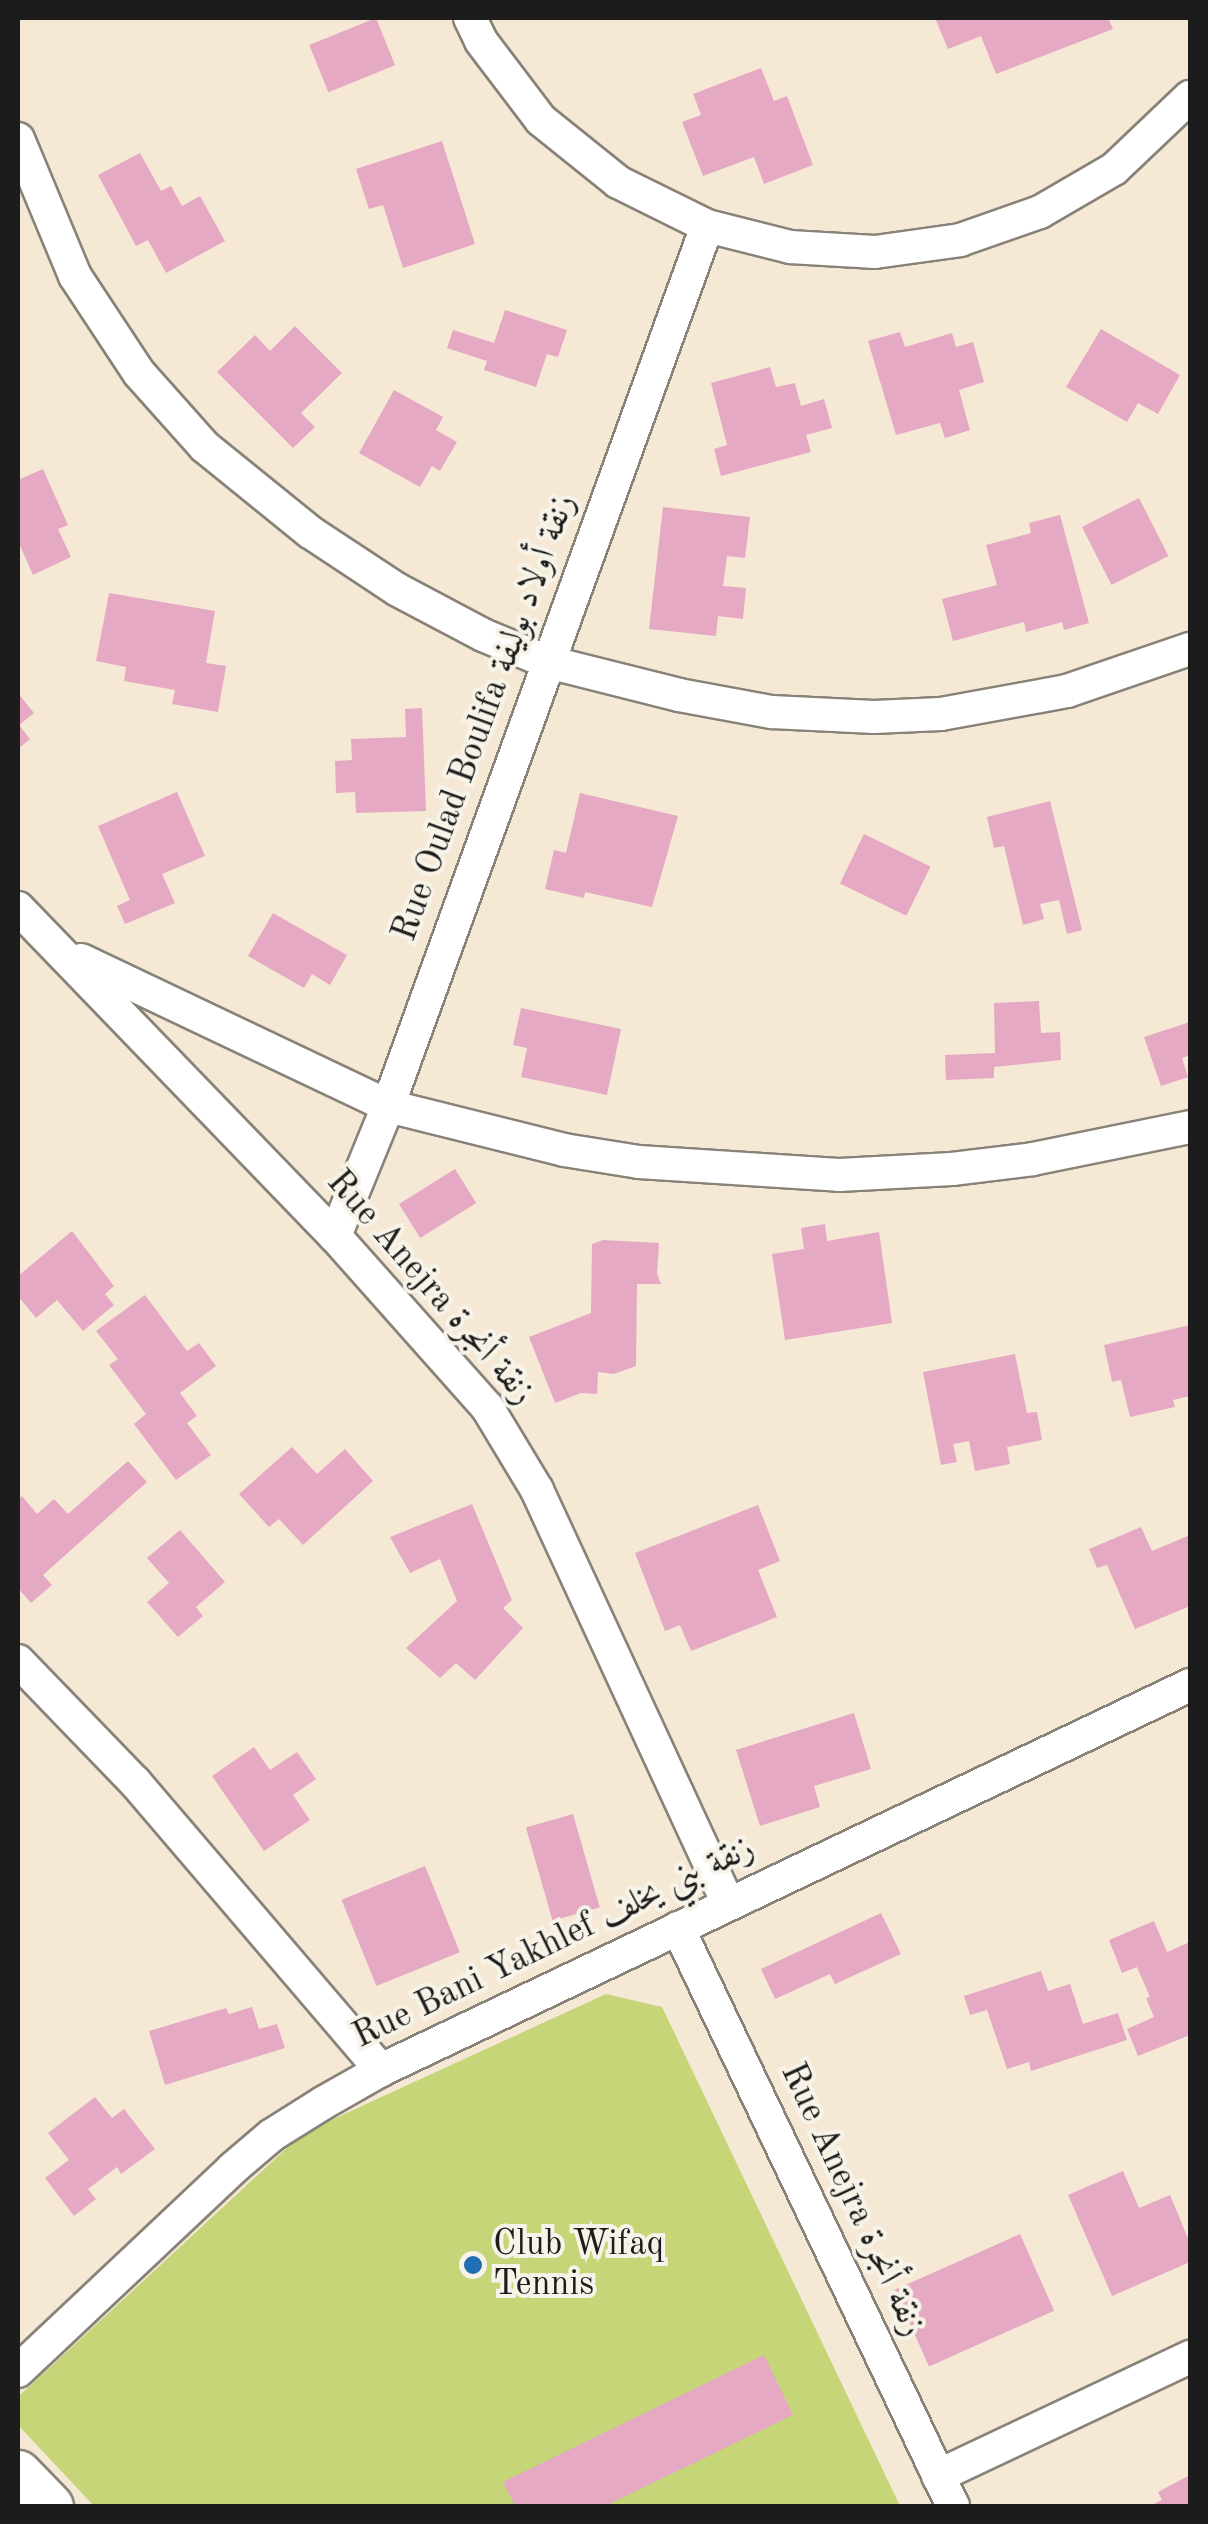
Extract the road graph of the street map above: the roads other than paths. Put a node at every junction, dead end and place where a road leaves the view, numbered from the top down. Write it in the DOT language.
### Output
graph roads {
  1 [pos="470,18"];
  2 [pos="1190,97"];
  3 [pos="18,139"];
  4 [pos="707,226"];
  5 [pos="1190,648"];
  6 [pos="548,662"];
  7 [pos="18,908"];
  8 [pos="59,950"];
  9 [pos="388,1106"];
  10 [pos="1190,1127"];
  11 [pos="334,1236"];
  12 [pos="18,1661"];
  13 [pos="1190,1684"];
  14 [pos="728,1903"];
  15 [pos="678,1928"];
  16 [pos="381,2070"];
  17 [pos="1190,2357"];
  18 [pos="18,2371"];
  19 [pos="18,2473"];
  20 [pos="938,2476"];
  21 [pos="50,2506"];
  22 [pos="953,2506"];
  1 -- 4 [label="street"];
  2 -- 4 [label="street"];
  3 -- 6 [label="street"];
  4 -- 6 [label="street, Rue Oulad Boulifa زنقة أولاد بوليفة"];
  5 -- 6 [label="street"];
  6 -- 9 [label="street, Rue Oulad Boulifa زنقة أولاد بوليفة"];
  7 -- 8 [label="street, Rue Anejra زنقة أنجرة"];
  8 -- 9 [label="street"];
  8 -- 11 [label="street, Rue Anejra زنقة أنجرة"];
  9 -- 10 [label="street"];
  9 -- 11 [label="street, Rue Oulad Boulifa زنقة أولاد بوليفة"];
  11 -- 14 [label="street, Rue Anejra زنقة أنجرة"];
  12 -- 16 [label="street"];
  13 -- 14 [label="street, Rue Bani Yakhlef زنقة بني يخلف"];
  14 -- 15 [label="street, Rue Bani Yakhlef زنقة بني يخلف"];
  15 -- 16 [label="street, Rue Bani Yakhlef زنقة بني يخلف"];
  15 -- 20 [label="street, Rue Anejra زنقة أنجرة"];
  16 -- 18 [label="street, Rue Bani Yakhlef زنقة بني يخلف"];
  17 -- 20 [label="street"];
  19 -- 21 [label="street"];
  20 -- 22 [label="street, Rue Anejra زنقة أنجرة"];
}
